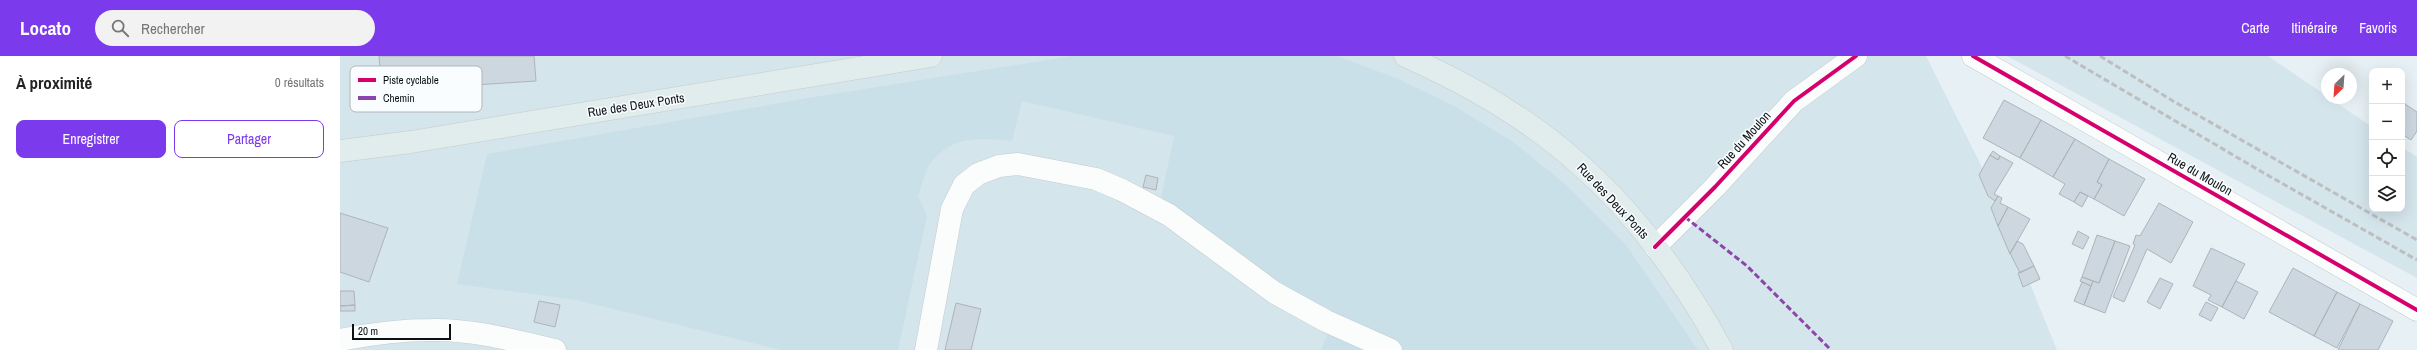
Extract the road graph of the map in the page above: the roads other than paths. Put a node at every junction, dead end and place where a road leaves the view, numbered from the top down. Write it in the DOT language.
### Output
graph roads {
  1 [pos="931,56"];
  2 [pos="1405,56"];
  3 [pos="1856,56"];
  4 [pos="1973,56"];
  5 [pos="340,151"];
  6 [pos="1655,247"];
  7 [pos="2417,310"];
  8 [pos="340,340"];
  9 [pos="555,350"];
  10 [pos="926,350"];
  11 [pos="1391,350"];
  12 [pos="1722,350"];
  1 -- 5 [label="main road, Rue des Deux Ponts"];
  2 -- 6 [label="main road, Rue des Deux Ponts"];
  3 -- 6 [label="street, Rue du Moulon"];
  4 -- 7 [label="street, Rue du Moulon"];
  6 -- 12 [label="main road, Rue des Deux Ponts"];
  8 -- 9 [label="street"];
  10 -- 11 [label="street"];
}
